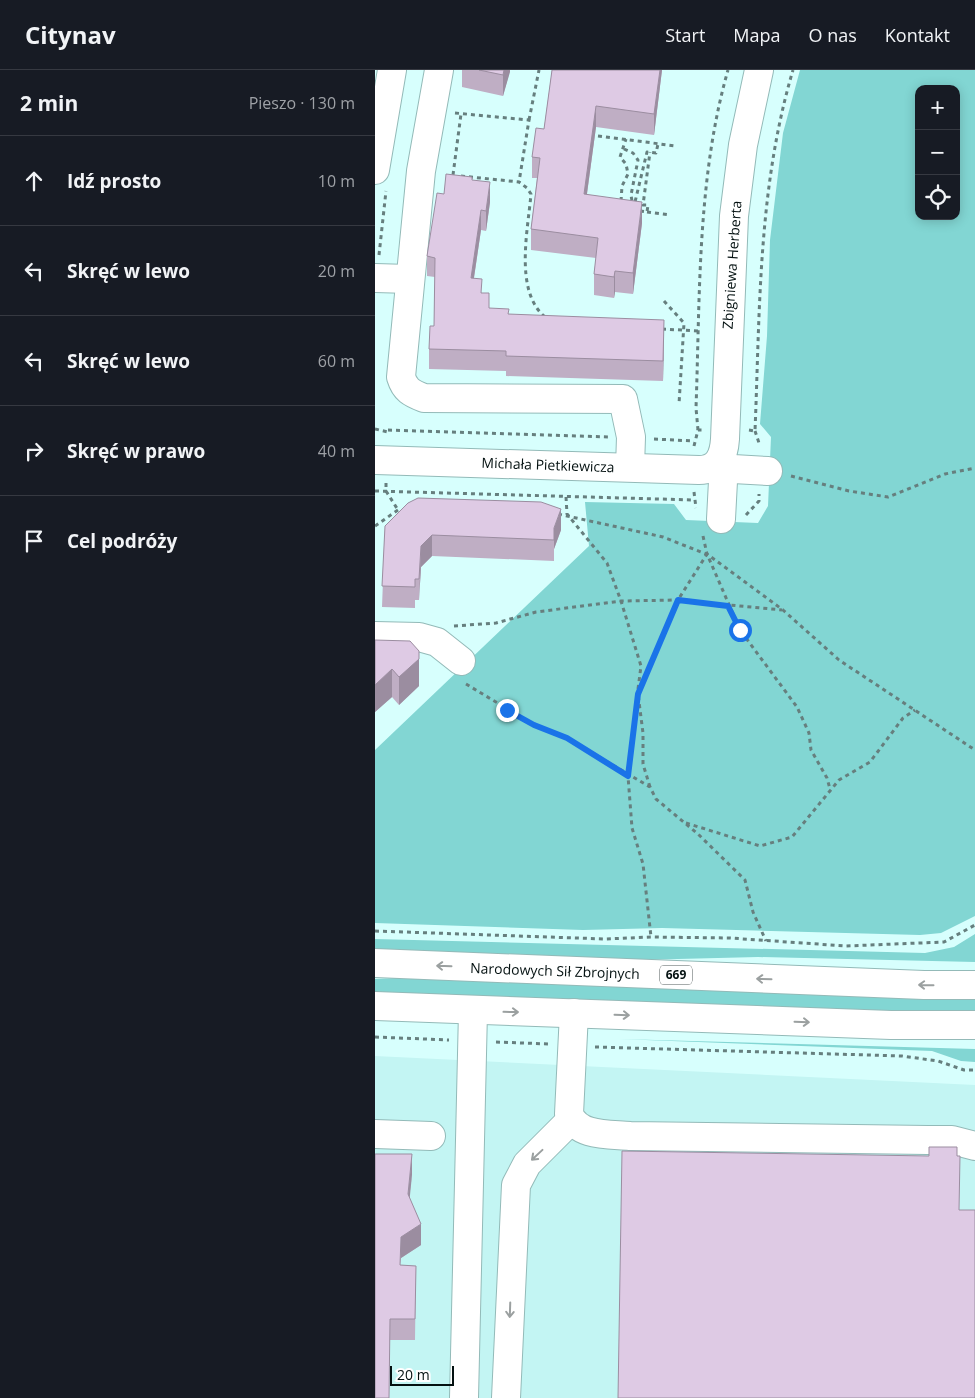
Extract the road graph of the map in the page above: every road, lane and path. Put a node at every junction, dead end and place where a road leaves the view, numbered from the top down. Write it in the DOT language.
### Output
graph roads {
  1 [pos="392,70"];
  2 [pos="439,70"];
  3 [pos="539,70"];
  4 [pos="728,70"];
  5 [pos="759,70"];
  6 [pos="793,70"];
  7 [pos="432,108"];
  8 [pos="461,114"];
  9 [pos="529,120"];
  10 [pos="598,136"];
  11 [pos="627,139"];
  12 [pos="377,140"];
  13 [pos="658,144"];
  14 [pos="677,146"];
  15 [pos="623,149"];
  16 [pos="650,152"];
  17 [pos="375,170"];
  18 [pos="421,171"];
  19 [pos="453,175"];
  20 [pos="519,182"];
  21 [pos="620,209"];
  22 [pos="636,211"];
  23 [pos="647,212"];
  24 [pos="669,215"];
  25 [pos="375,278"];
  26 [pos="409,279"];
  27 [pos="664,301"];
  28 [pos="549,318"];
  29 [pos="660,329"];
  30 [pos="684,330"];
  31 [pos="699,331"];
  32 [pos="679,404"];
  33 [pos="388,430"];
  34 [pos="698,430"];
  35 [pos="725,430"];
  36 [pos="631,437"];
  37 [pos="375,460"];
  38 [pos="719,462"];
  39 [pos="630,467"];
  40 [pos="975,468"];
  41 [pos="777,472"];
  42 [pos="375,492"];
  43 [pos="478,494"];
  44 [pos="566,497"];
  45 [pos="694,500"];
  46 [pos="479,501"];
  47 [pos="407,510"];
  48 [pos="551,513"];
  49 [pos="567,514"];
  50 [pos="711,524"];
  51 [pos="375,526"];
  52 [pos="707,554"];
  53 [pos="678,600"];
  54 [pos="621,601"];
  55 [pos="728,606"];
  56 [pos="783,610"];
  57 [pos="375,636"];
  58 [pos="451,653"];
  59 [pos="638,694"];
  60 [pos="915,710"];
  61 [pos="975,750"];
  62 [pos="628,776"];
  63 [pos="649,788"];
  64 [pos="830,789"];
  65 [pos="683,822"];
  66 [pos="975,925"];
  67 [pos="375,931"];
  68 [pos="651,937"];
  69 [pos="766,941"];
  70 [pos="375,964"];
  71 [pos="975,985"];
  72 [pos="375,1006"];
  73 [pos="473,1011"];
  74 [pos="574,1013"];
  75 [pos="975,1025"];
  76 [pos="573,1045"];
  77 [pos="975,1070"];
  78 [pos="571,1120"];
  79 [pos="375,1134"];
  80 [pos="431,1136"];
  81 [pos="975,1146"];
  82 [pos="465,1398"];
  83 [pos="506,1398"];
  1 -- 12 [label="main road"];
  2 -- 7 [label="main road"];
  3 -- 9 [label="path"];
  4 -- 31 [label="path"];
  5 -- 35 [label="main road, Zbigniewa Herberta"];
  6 -- 35 [label="path"];
  7 -- 8 [label="path"];
  7 -- 18 [label="main road"];
  8 -- 9 [label="path"];
  8 -- 19 [label="path"];
  9 -- 20 [label="path"];
  10 -- 11 [label="path"];
  11 -- 13 [label="path"];
  11 -- 15 [label="path"];
  12 -- 17 [label="main road"];
  13 -- 14 [label="path"];
  13 -- 16 [label="path"];
  15 -- 16 [label="path"];
  15 -- 21 [label="path"];
  16 -- 23 [label="path"];
  18 -- 19 [label="path"];
  18 -- 26 [label="main road"];
  19 -- 20 [label="path"];
  20 -- 28 [label="path"];
  22 -- 23 [label="path"];
  23 -- 24 [label="path"];
  25 -- 26 [label="main road"];
  26 -- 36 [label="main road"];
  27 -- 30 [label="path"];
  29 -- 30 [label="path"];
  30 -- 31 [label="path"];
  30 -- 32 [label="path"];
  31 -- 34 [label="path"];
  33 -- 36 [label="path"];
  34 -- 35 [label="path"];
  34 -- 36 [label="path"];
  35 -- 38 [label="main road, Zbigniewa Herberta"];
  36 -- 39 [label="main road"];
  37 -- 39 [label="main road, Michała Pietkiewicza"];
  38 -- 39 [label="main road, Michała Pietkiewicza"];
  38 -- 41 [label="main road"];
  38 -- 50 [label="main road"];
  40 -- 41 [label="path"];
  42 -- 43 [label="path"];
  43 -- 44 [label="path"];
  43 -- 46 [label="path"];
  44 -- 45 [label="path"];
  44 -- 49 [label="path"];
  47 -- 51 [label="path"];
  48 -- 49 [label="path"];
  49 -- 52 [label="path"];
  49 -- 54 [label="path"];
  50 -- 52 [label="path"];
  52 -- 53 [label="path"];
  52 -- 55 [label="path"];
  52 -- 56 [label="path"];
  53 -- 54 [label="path"];
  53 -- 55 [label="path"];
  53 -- 59 [label="path"];
  54 -- 58 [label="path"];
  54 -- 59 [label="path"];
  55 -- 56 [label="path"];
  55 -- 64 [label="path"];
  56 -- 60 [label="path"];
  57 -- 58 [label="main road"];
  58 -- 62 [label="path"];
  59 -- 62 [label="path"];
  59 -- 63 [label="path"];
  60 -- 61 [label="path"];
  60 -- 64 [label="path"];
  62 -- 63 [label="path"];
  62 -- 68 [label="path"];
  63 -- 65 [label="path"];
  64 -- 65 [label="path"];
  65 -- 69 [label="path"];
  66 -- 69 [label="path"];
  67 -- 68 [label="path"];
  68 -- 69 [label="path"];
  71 -- 70 [label="main road, Narodowych Sił Zbrojnych / 669, one-way"];
  72 -- 73 [label="main road"];
  73 -- 74 [label="main road, one-way"];
  73 -- 82 [label="main road"];
  74 -- 75 [label="main road, one-way"];
  74 -- 76 [label="main road"];
  76 -- 77 [label="path"];
  76 -- 78 [label="main road"];
  78 -- 81 [label="main road"];
  78 -- 83 [label="main road, one-way"];
  79 -- 80 [label="main road"];
}
